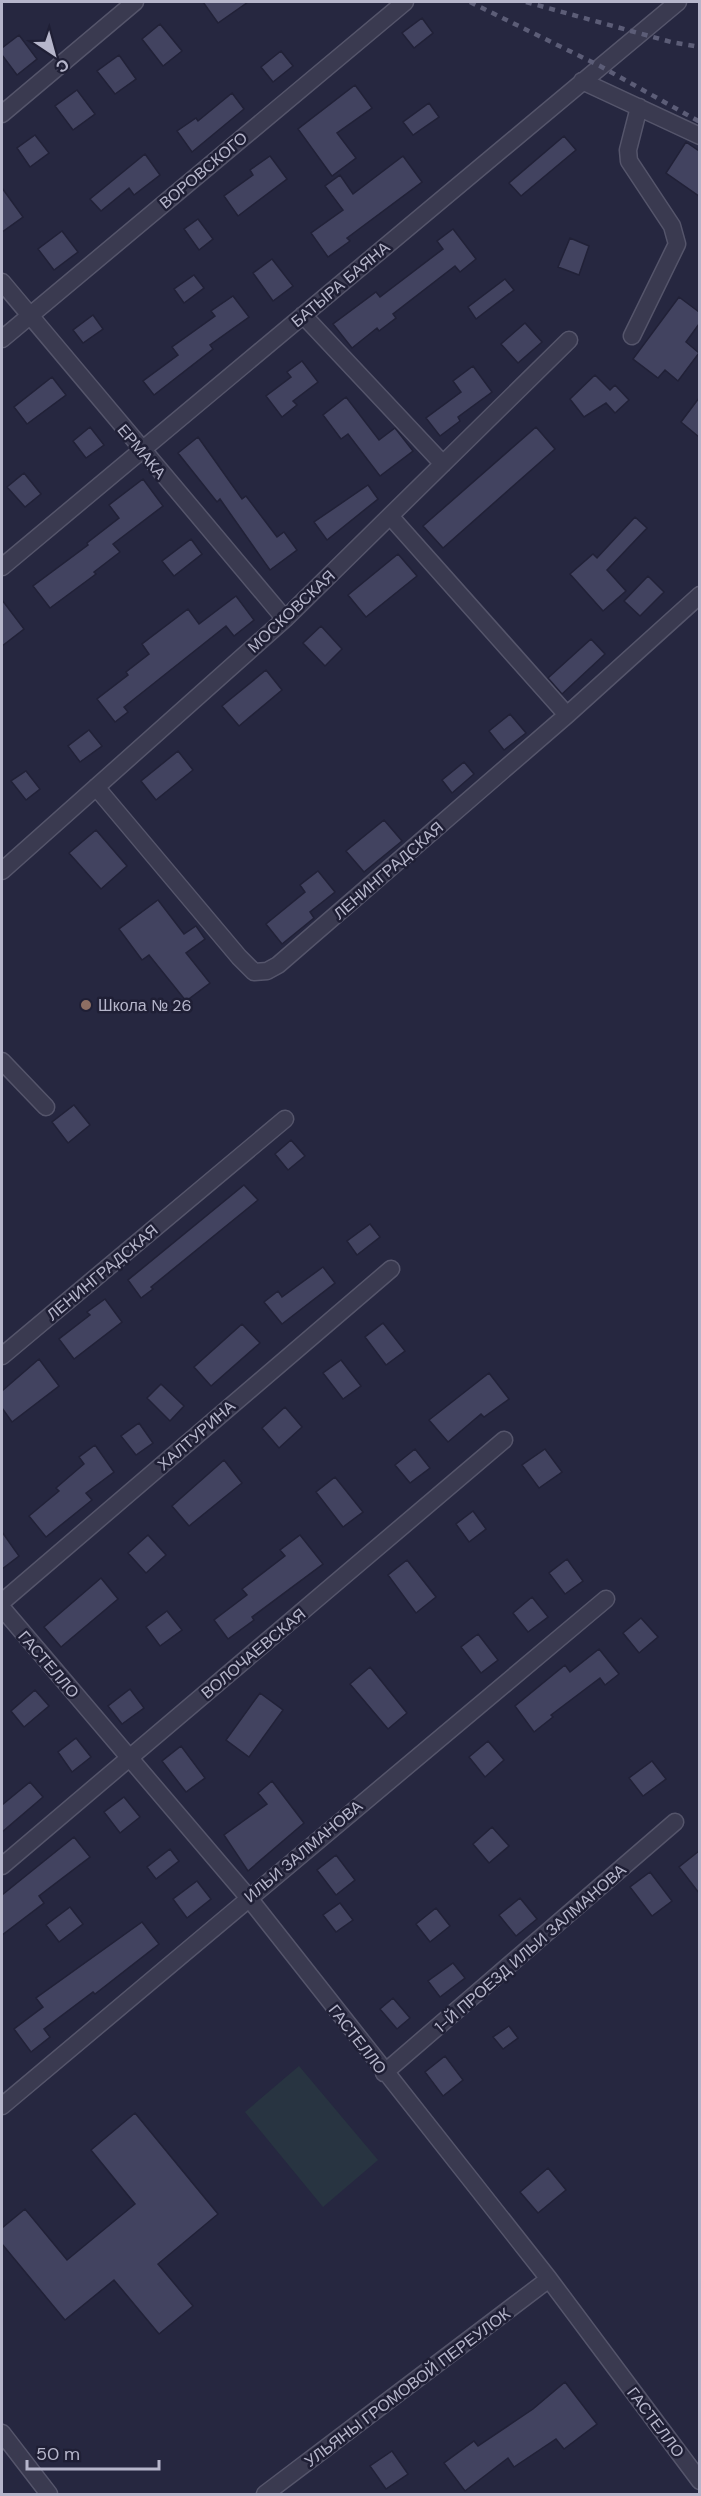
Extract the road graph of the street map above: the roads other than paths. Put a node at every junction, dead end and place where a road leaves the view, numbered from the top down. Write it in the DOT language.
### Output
graph roads {
  1 [pos="135,2"];
  2 [pos="405,2"];
  3 [pos="678,2"];
  4 [pos="582,81"];
  5 [pos="639,107"];
  6 [pos="2,114"];
  7 [pos="699,136"];
  8 [pos="2,282"];
  9 [pos="29,315"];
  10 [pos="303,315"];
  11 [pos="632,336"];
  12 [pos="2,339"];
  13 [pos="569,340"];
  14 [pos="141,450"];
  15 [pos="443,464"];
  16 [pos="390,516"];
  17 [pos="2,567"];
  18 [pos="699,595"];
  19 [pos="285,619"];
  20 [pos="567,715"];
  21 [pos="96,787"];
  22 [pos="2,871"];
  23 [pos="2,1061"];
  24 [pos="46,1107"];
  25 [pos="285,1119"];
  26 [pos="391,1269"];
  27 [pos="2,1356"];
  28 [pos="504,1440"];
  29 [pos="606,1599"];
  30 [pos="2,1602"];
  31 [pos="2,1608"];
  32 [pos="129,1758"];
  33 [pos="675,1822"];
  34 [pos="2,1866"];
  35 [pos="248,1897"];
  36 [pos="384,2073"];
  37 [pos="2,2106"];
  38 [pos="549,2279"];
  39 [pos="2,2433"];
  40 [pos="699,2481"];
  41 [pos="49,2494"];
  42 [pos="265,2494"];
  1 -- 6 [label="street"];
  2 -- 9 [label="street, ВОРОВСКОГО"];
  3 -- 4 [label="street, БАТЫРА БАЯНА"];
  4 -- 5 [label="street"];
  4 -- 10 [label="street, БАТЫРА БАЯНА"];
  5 -- 7 [label="street"];
  5 -- 11 [label="street"];
  8 -- 9 [label="street, ЕРМАКА"];
  9 -- 12 [label="street, ВОРОВСКОГО"];
  9 -- 14 [label="street, ЕРМАКА"];
  10 -- 14 [label="street, БАТЫРА БАЯНА"];
  10 -- 15 [label="street"];
  13 -- 15 [label="street, МОСКОВСКАЯ"];
  14 -- 17 [label="street, БАТЫРА БАЯНА"];
  14 -- 19 [label="street, ЕРМАКА"];
  15 -- 16 [label="street, МОСКОВСКАЯ"];
  16 -- 19 [label="street, МОСКОВСКАЯ"];
  16 -- 20 [label="street"];
  18 -- 20 [label="street, ЛЕНИНГРАДСКАЯ"];
  19 -- 21 [label="street, МОСКОВСКАЯ"];
  20 -- 21 [label="street, ЛЕНИНГРАДСКАЯ"];
  21 -- 22 [label="street, МОСКОВСКАЯ"];
  23 -- 24 [label="street"];
  25 -- 27 [label="street, ЛЕНИНГРАДСКАЯ"];
  26 -- 30 [label="street, ХАЛТУРИНА"];
  28 -- 32 [label="street, ВОЛОЧАЕВСКАЯ"];
  29 -- 35 [label="street, ИЛЬИ ЗАЛМАНОВА"];
  31 -- 32 [label="street, ГАСТЕЛЛО"];
  32 -- 34 [label="street, ВОЛОЧАЕВСКАЯ"];
  32 -- 35 [label="street, ГАСТЕЛЛО"];
  33 -- 36 [label="street, 1-Й ПРОЕЗД ИЛЬИ ЗАЛМАНОВА"];
  35 -- 36 [label="street, ГАСТЕЛЛО"];
  35 -- 37 [label="street, ИЛЬИ ЗАЛМАНОВА"];
  36 -- 38 [label="street, ГАСТЕЛЛО"];
  38 -- 40 [label="street, ГАСТЕЛЛО"];
  38 -- 42 [label="street, УЛЬЯНЫ ГРОМОВОЙ ПЕРЕУЛОК"];
  39 -- 41 [label="street"];
}
